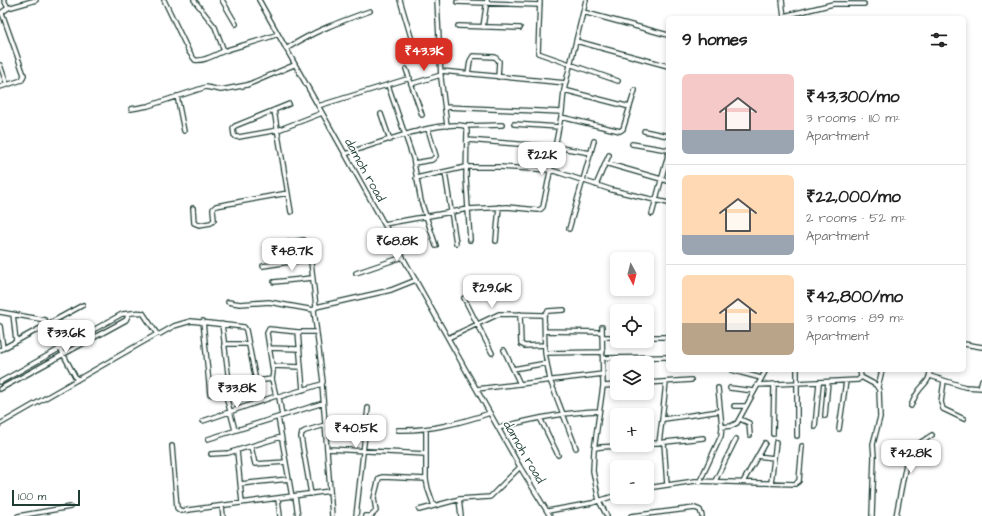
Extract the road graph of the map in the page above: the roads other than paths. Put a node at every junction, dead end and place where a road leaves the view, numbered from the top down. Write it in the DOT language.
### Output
graph roads {
  1 [pos="4,0"];
  2 [pos="36,0"];
  3 [pos="164,0"];
  4 [pos="194,0"];
  5 [pos="222,0"];
  6 [pos="259,0"];
  7 [pos="400,0"];
  8 [pos="437,0"];
  9 [pos="540,0"];
  10 [pos="586,0"];
  11 [pos="782,0"];
  12 [pos="487,1"];
  13 [pos="457,2"];
  14 [pos="864,4"];
  15 [pos="540,5"];
  16 [pos="8,8"];
  17 [pos="370,11"];
  18 [pos="583,12"];
  19 [pos="1,13"];
  20 [pos="784,16"];
  21 [pos="788,16"];
  22 [pos="236,24"];
  23 [pos="458,26"];
  24 [pos="484,27"];
  25 [pos="520,28"];
  26 [pos="278,34"];
  27 [pos="666,34"];
  28 [pos="576,40"];
  29 [pos="440,48"];
  30 [pos="286,49"];
  31 [pos="224,51"];
  32 [pos="0,65"];
  33 [pos="294,65"];
  34 [pos="570,65"];
  35 [pos="666,65"];
  36 [pos="406,69"];
  37 [pos="441,73"];
  38 [pos="468,74"];
  39 [pos="498,77"];
  40 [pos="410,78"];
  41 [pos="618,81"];
  42 [pos="566,83"];
  43 [pos="412,84"];
  44 [pos="6,85"];
  45 [pos="388,85"];
  46 [pos="0,87"];
  47 [pos="564,90"];
  48 [pos="635,90"];
  49 [pos="177,96"];
  50 [pos="289,104"];
  51 [pos="318,106"];
  52 [pos="445,107"];
  53 [pos="630,107"];
  54 [pos="131,109"];
  55 [pos="274,110"];
  56 [pos="562,112"];
  57 [pos="322,114"];
  58 [pos="381,114"];
  59 [pos="422,114"];
  60 [pos="561,117"];
  61 [pos="514,124"];
  62 [pos="502,125"];
  63 [pos="447,126"];
  64 [pos="465,126"];
  65 [pos="559,127"];
  66 [pos="428,129"];
  67 [pos="278,130"];
  68 [pos="184,131"];
  69 [pos="644,132"];
  70 [pos="406,135"];
  71 [pos="666,136"];
  72 [pos="390,140"];
  73 [pos="467,140"];
  74 [pos="594,141"];
  75 [pos="632,144"];
  76 [pos="555,147"];
  77 [pos="666,150"];
  78 [pos="591,153"];
  79 [pos="345,154"];
  80 [pos="609,155"];
  81 [pos="666,163"];
  82 [pos="414,164"];
  83 [pos="605,164"];
  84 [pos="466,167"];
  85 [pos="551,170"];
  86 [pos="445,172"];
  87 [pos="416,178"];
  88 [pos="662,179"];
  89 [pos="666,180"];
  90 [pos="584,181"];
  91 [pos="596,185"];
  92 [pos="288,193"];
  93 [pos="656,201"];
  94 [pos="666,203"];
  95 [pos="498,207"];
  96 [pos="193,208"];
  97 [pos="468,209"];
  98 [pos="291,212"];
  99 [pos="452,212"];
  100 [pos="652,214"];
  101 [pos="426,216"];
  102 [pos="384,224"];
  103 [pos="570,229"];
  104 [pos="470,240"];
  105 [pos="496,241"];
  106 [pos="456,243"];
  107 [pos="266,246"];
  108 [pos="436,246"];
  109 [pos="403,257"];
  110 [pos="310,259"];
  111 [pos="263,266"];
  112 [pos="356,273"];
  113 [pos="312,278"];
  114 [pos="416,280"];
  115 [pos="274,282"];
  116 [pos="464,298"];
  117 [pos="228,302"];
  118 [pos="83,305"];
  119 [pos="315,309"];
  120 [pos="564,310"];
  121 [pos="0,312"];
  122 [pos="13,314"];
  123 [pos="129,314"];
  124 [pos="520,314"];
  125 [pos="544,314"];
  126 [pos="203,322"];
  127 [pos="48,324"];
  128 [pos="222,324"];
  129 [pos="477,324"];
  130 [pos="0,326"];
  131 [pos="602,327"];
  132 [pos="544,331"];
  133 [pos="298,332"];
  134 [pos="316,332"];
  135 [pos="602,332"];
  136 [pos="157,334"];
  137 [pos="602,337"];
  138 [pos="610,337"];
  139 [pos="654,337"];
  140 [pos="666,337"];
  141 [pos="448,338"];
  142 [pos="16,342"];
  143 [pos="224,344"];
  144 [pos="248,344"];
  145 [pos="545,344"];
  146 [pos="966,344"];
  147 [pos="982,347"];
  148 [pos="61,348"];
  149 [pos="269,348"];
  150 [pos="1,349"];
  151 [pos="299,349"];
  152 [pos="504,350"];
  153 [pos="603,352"];
  154 [pos="492,353"];
  155 [pos="545,353"];
  156 [pos="64,354"];
  157 [pos="666,357"];
  158 [pos="603,358"];
  159 [pos="547,363"];
  160 [pos="272,366"];
  161 [pos="301,367"];
  162 [pos="513,369"];
  163 [pos="739,372"];
  164 [pos="752,372"];
  165 [pos="765,372"];
  166 [pos="797,372"];
  167 [pos="860,372"];
  168 [pos="882,372"];
  169 [pos="930,372"];
  170 [pos="603,374"];
  171 [pos="751,375"];
  172 [pos="930,376"];
  173 [pos="861,377"];
  174 [pos="761,378"];
  175 [pos="272,379"];
  176 [pos="77,380"];
  177 [pos="550,380"];
  178 [pos="691,380"];
  179 [pos="982,380"];
  180 [pos="256,381"];
  181 [pos="846,381"];
  182 [pos="944,381"];
  183 [pos="0,382"];
  184 [pos="666,382"];
  185 [pos="820,382"];
  186 [pos="828,382"];
  187 [pos="654,383"];
  188 [pos="322,384"];
  189 [pos="520,384"];
  190 [pos="796,384"];
  191 [pos="774,385"];
  192 [pos="603,386"];
  193 [pos="610,386"];
  194 [pos="757,386"];
  195 [pos="878,387"];
  196 [pos="718,388"];
  197 [pos="730,388"];
  198 [pos="981,388"];
  199 [pos="0,389"];
  200 [pos="477,389"];
  201 [pos="230,390"];
  202 [pos="303,390"];
  203 [pos="754,391"];
  204 [pos="225,392"];
  205 [pos="277,397"];
  206 [pos="323,403"];
  207 [pos="734,406"];
  208 [pos="746,406"];
  209 [pos="911,406"];
  210 [pos="368,408"];
  211 [pos="599,411"];
  212 [pos="720,411"];
  213 [pos="230,412"];
  214 [pos="490,414"];
  215 [pos="563,414"];
  216 [pos="825,416"];
  217 [pos="280,417"];
  218 [pos="540,418"];
  219 [pos="740,418"];
  220 [pos="964,419"];
  221 [pos="203,420"];
  222 [pos="662,420"];
  223 [pos="0,424"];
  224 [pos="325,425"];
  225 [pos="722,427"];
  226 [pos="815,427"];
  227 [pos="498,428"];
  228 [pos="426,429"];
  229 [pos="839,429"];
  230 [pos="235,430"];
  231 [pos="398,430"];
  232 [pos="773,434"];
  233 [pos="750,435"];
  234 [pos="932,435"];
  235 [pos="797,436"];
  236 [pos="281,437"];
  237 [pos="703,438"];
  238 [pos="208,439"];
  239 [pos="736,439"];
  240 [pos="765,442"];
  241 [pos="776,442"];
  242 [pos="654,443"];
  243 [pos="659,443"];
  244 [pos="664,443"];
  245 [pos="172,446"];
  246 [pos="610,446"];
  247 [pos="802,446"];
  248 [pos="251,447"];
  249 [pos="576,448"];
  250 [pos="328,449"];
  251 [pos="237,450"];
  252 [pos="594,450"];
  253 [pos="364,451"];
  254 [pos="211,454"];
  255 [pos="426,454"];
  256 [pos="558,455"];
  257 [pos="758,456"];
  258 [pos="774,458"];
  259 [pos="286,462"];
  260 [pos="520,467"];
  261 [pos="288,479"];
  262 [pos="426,479"];
  263 [pos="700,481"];
  264 [pos="715,481"];
  265 [pos="743,482"];
  266 [pos="771,483"];
  267 [pos="240,484"];
  268 [pos="667,485"];
  269 [pos="654,487"];
  270 [pos="330,491"];
  271 [pos="311,494"];
  272 [pos="293,496"];
  273 [pos="470,496"];
  274 [pos="610,497"];
  275 [pos="278,499"];
  276 [pos="459,499"];
  277 [pos="598,501"];
  278 [pos="242,503"];
  279 [pos="222,506"];
  280 [pos="434,506"];
  281 [pos="70,507"];
  282 [pos="419,510"];
  283 [pos="548,511"];
  284 [pos="652,515"];
  285 [pos="18,516"];
  286 [pos="223,516"];
  287 [pos="280,516"];
  288 [pos="298,516"];
  289 [pos="332,516"];
  290 [pos="356,516"];
  291 [pos="365,516"];
  292 [pos="461,516"];
  293 [pos="550,516"];
  294 [pos="607,516"];
  295 [pos="631,516"];
  296 [pos="702,516"];
  297 [pos="872,516"];
  298 [pos="896,516"];
  1 -- 16 [label="street"];
  2 -- 16 [label="street"];
  3 -- 31 [label="street"];
  4 -- 31 [label="street"];
  5 -- 22 [label="street"];
  6 -- 26 [label="street, damoh road"];
  7 -- 29 [label="street"];
  8 -- 29 [label="street"];
  9 -- 15 [label="street"];
  10 -- 18 [label="street"];
  11 -- 20 [label="street"];
  12 -- 13 [label="street"];
  12 -- 15 [label="street"];
  12 -- 24 [label="street"];
  14 -- 21 [label="street"];
  15 -- 34 [label="street"];
  16 -- 19 [label="street"];
  17 -- 30 [label="street"];
  18 -- 27 [label="street"];
  18 -- 28 [label="street"];
  19 -- 44 [label="street"];
  23 -- 24 [label="street"];
  24 -- 25 [label="street"];
  26 -- 30 [label="street, damoh road"];
  26 -- 31 [label="street"];
  28 -- 34 [label="street"];
  28 -- 35 [label="street"];
  29 -- 37 [label="street"];
  30 -- 33 [label="street, damoh road"];
  32 -- 44 [label="street"];
  33 -- 49 [label="street"];
  33 -- 51 [label="street, damoh road"];
  34 -- 41 [label="street"];
  34 -- 42 [label="street"];
  36 -- 40 [label="street"];
  37 -- 38 [label="street"];
  37 -- 43 [label="street"];
  37 -- 52 [label="street"];
  38 -- 39 [label="street"];
  38 -- 39 [label="street"];
  39 -- 42 [label="street"];
  40 -- 43 [label="street"];
  40 -- 45 [label="street"];
  42 -- 47 [label="street"];
  43 -- 59 [label="street"];
  44 -- 46 [label="street"];
  45 -- 51 [label="street"];
  45 -- 70 [label="street"];
  47 -- 53 [label="street"];
  47 -- 56 [label="street"];
  48 -- 53 [label="street"];
  49 -- 54 [label="street"];
  49 -- 68 [label="street"];
  50 -- 55 [label="street"];
  51 -- 57 [label="street, damoh road"];
  52 -- 56 [label="street"];
  52 -- 63 [label="street"];
  53 -- 60 [label="street"];
  55 -- 67 [label="street"];
  55 -- 67 [label="street"];
  56 -- 60 [label="street"];
  57 -- 67 [label="street"];
  57 -- 79 [label="street, damoh road"];
  58 -- 72 [label="street"];
  60 -- 65 [label="street"];
  61 -- 65 [label="street"];
  62 -- 64 [label="street"];
  63 -- 64 [label="street"];
  63 -- 66 [label="street"];
  64 -- 73 [label="street"];
  65 -- 76 [label="street"];
  66 -- 70 [label="street"];
  66 -- 82 [label="street"];
  67 -- 92 [label="street"];
  69 -- 71 [label="street"];
  70 -- 72 [label="street"];
  70 -- 82 [label="street"];
  72 -- 79 [label="street"];
  73 -- 76 [label="street"];
  73 -- 84 [label="street"];
  74 -- 78 [label="street"];
  75 -- 77 [label="street"];
  76 -- 78 [label="street"];
  76 -- 85 [label="street"];
  78 -- 90 [label="street"];
  79 -- 102 [label="street, damoh road"];
  80 -- 83 [label="street"];
  81 -- 88 [label="street"];
  82 -- 87 [label="street"];
  83 -- 88 [label="street"];
  83 -- 91 [label="street"];
  84 -- 85 [label="street"];
  84 -- 86 [label="street"];
  84 -- 97 [label="street"];
  85 -- 90 [label="street"];
  85 -- 95 [label="street"];
  86 -- 87 [label="street"];
  86 -- 99 [label="street"];
  87 -- 101 [label="street"];
  88 -- 89 [label="street"];
  88 -- 93 [label="street"];
  90 -- 91 [label="street"];
  90 -- 103 [label="street"];
  91 -- 93 [label="street"];
  92 -- 96 [label="street"];
  92 -- 98 [label="street"];
  93 -- 94 [label="street"];
  93 -- 100 [label="street"];
  95 -- 97 [label="street"];
  95 -- 105 [label="street"];
  97 -- 99 [label="street"];
  97 -- 104 [label="street"];
  99 -- 101 [label="street"];
  99 -- 106 [label="street"];
  101 -- 102 [label="street"];
  101 -- 108 [label="street"];
  102 -- 109 [label="street, damoh road"];
  107 -- 110 [label="street"];
  109 -- 112 [label="street"];
  109 -- 114 [label="street, damoh road"];
  110 -- 111 [label="street"];
  110 -- 113 [label="street"];
  113 -- 115 [label="street"];
  113 -- 119 [label="street"];
  114 -- 119 [label="street"];
  114 -- 141 [label="street, damoh road"];
  116 -- 129 [label="street"];
  117 -- 119 [label="street"];
  118 -- 127 [label="street"];
  119 -- 134 [label="street"];
  120 -- 125 [label="street"];
  121 -- 122 [label="street"];
  122 -- 127 [label="street"];
  122 -- 142 [label="street"];
  123 -- 136 [label="street"];
  123 -- 148 [label="street"];
  123 -- 156 [label="street"];
  124 -- 125 [label="street"];
  124 -- 129 [label="street"];
  124 -- 145 [label="street"];
  125 -- 132 [label="street"];
  126 -- 128 [label="street"];
  126 -- 136 [label="street"];
  126 -- 204 [label="street"];
  127 -- 142 [label="street"];
  127 -- 148 [label="street"];
  128 -- 143 [label="street"];
  128 -- 144 [label="street"];
  129 -- 141 [label="street"];
  129 -- 154 [label="street"];
  130 -- 150 [label="street"];
  131 -- 135 [label="street"];
  132 -- 135 [label="street"];
  132 -- 145 [label="street"];
  133 -- 134 [label="street"];
  133 -- 149 [label="street"];
  133 -- 151 [label="street"];
  134 -- 188 [label="street"];
  135 -- 137 [label="street"];
  136 -- 176 [label="street"];
  137 -- 138 [label="street"];
  137 -- 153 [label="street"];
  139 -- 140 [label="street"];
  141 -- 200 [label="street, damoh road"];
  142 -- 150 [label="street"];
  143 -- 144 [label="street"];
  143 -- 201 [label="street"];
  144 -- 180 [label="street"];
  145 -- 155 [label="street"];
  146 -- 147 [label="street"];
  148 -- 156 [label="street"];
  148 -- 183 [label="street"];
  149 -- 151 [label="street"];
  149 -- 160 [label="street"];
  151 -- 161 [label="street"];
  152 -- 162 [label="street"];
  153 -- 155 [label="street"];
  153 -- 158 [label="street"];
  155 -- 159 [label="street"];
  156 -- 176 [label="street"];
  156 -- 199 [label="street"];
  157 -- 158 [label="street"];
  158 -- 170 [label="street"];
  159 -- 162 [label="street"];
  159 -- 177 [label="street"];
  160 -- 161 [label="street"];
  160 -- 175 [label="street"];
  161 -- 202 [label="street"];
  162 -- 189 [label="street"];
  163 -- 171 [label="street"];
  164 -- 171 [label="street"];
  165 -- 174 [label="street"];
  166 -- 190 [label="street"];
  167 -- 173 [label="street"];
  168 -- 195 [label="street"];
  169 -- 172 [label="street"];
  170 -- 177 [label="street"];
  170 -- 192 [label="street"];
  171 -- 174 [label="street"];
  172 -- 182 [label="street"];
  172 -- 209 [label="street"];
  173 -- 181 [label="street"];
  173 -- 195 [label="street"];
  174 -- 194 [label="street"];
  175 -- 180 [label="street"];
  175 -- 205 [label="street"];
  176 -- 223 [label="street"];
  177 -- 189 [label="street"];
  177 -- 215 [label="street"];
  178 -- 184 [label="street"];
  179 -- 198 [label="street"];
  180 -- 201 [label="street"];
  181 -- 186 [label="street"];
  181 -- 229 [label="street"];
  182 -- 198 [label="street"];
  182 -- 220 [label="street"];
  184 -- 187 [label="street"];
  184 -- 222 [label="street"];
  185 -- 186 [label="street"];
  185 -- 190 [label="street"];
  185 -- 226 [label="street"];
  186 -- 216 [label="street"];
  188 -- 202 [label="street"];
  188 -- 206 [label="street"];
  189 -- 200 [label="street"];
  190 -- 191 [label="street"];
  190 -- 235 [label="street"];
  191 -- 194 [label="street"];
  191 -- 232 [label="street"];
  192 -- 193 [label="street"];
  192 -- 211 [label="street"];
  194 -- 203 [label="street"];
  195 -- 297 [label="street"];
  196 -- 212 [label="street"];
  197 -- 203 [label="street"];
  200 -- 214 [label="street, damoh road"];
  201 -- 204 [label="street"];
  202 -- 205 [label="street"];
  203 -- 208 [label="street"];
  204 -- 213 [label="street"];
  205 -- 213 [label="street"];
  205 -- 217 [label="street"];
  206 -- 217 [label="street"];
  206 -- 224 [label="street"];
  207 -- 208 [label="street"];
  208 -- 219 [label="street"];
  210 -- 253 [label="street"];
  211 -- 215 [label="street"];
  211 -- 252 [label="street"];
  212 -- 222 [label="street"];
  212 -- 225 [label="street"];
  213 -- 221 [label="street"];
  213 -- 230 [label="street"];
  214 -- 227 [label="street, damoh road"];
  214 -- 228 [label="street"];
  215 -- 218 [label="street"];
  215 -- 249 [label="street"];
  217 -- 230 [label="street"];
  217 -- 236 [label="street"];
  218 -- 227 [label="street"];
  218 -- 256 [label="street"];
  219 -- 225 [label="street"];
  219 -- 233 [label="street"];
  222 -- 243 [label="street"];
  224 -- 250 [label="street"];
  224 -- 271 [label="street"];
  225 -- 263 [label="street"];
  227 -- 260 [label="street, damoh road"];
  228 -- 231 [label="street"];
  228 -- 255 [label="street"];
  230 -- 238 [label="street"];
  234 -- 298 [label="street"];
  236 -- 248 [label="street"];
  236 -- 259 [label="street"];
  237 -- 244 [label="street"];
  239 -- 264 [label="street"];
  240 -- 257 [label="street"];
  241 -- 258 [label="street"];
  242 -- 243 [label="street"];
  243 -- 244 [label="street"];
  244 -- 268 [label="street"];
  245 -- 279 [label="street"];
  246 -- 252 [label="street"];
  247 -- 266 [label="street"];
  248 -- 251 [label="street"];
  248 -- 259 [label="street"];
  250 -- 253 [label="street"];
  250 -- 270 [label="street"];
  251 -- 254 [label="street"];
  251 -- 267 [label="street"];
  252 -- 277 [label="street"];
  253 -- 255 [label="street"];
  253 -- 290 [label="street"];
  255 -- 262 [label="street"];
  257 -- 258 [label="street"];
  257 -- 265 [label="street"];
  258 -- 266 [label="street"];
  259 -- 261 [label="street"];
  260 -- 276 [label="street"];
  260 -- 283 [label="street, damoh road"];
  261 -- 267 [label="street"];
  261 -- 272 [label="street"];
  262 -- 280 [label="street"];
  262 -- 291 [label="street"];
  263 -- 264 [label="street"];
  263 -- 268 [label="street"];
  264 -- 265 [label="street"];
  265 -- 266 [label="street"];
  267 -- 278 [label="street"];
  268 -- 269 [label="street"];
  270 -- 271 [label="street"];
  270 -- 289 [label="street"];
  271 -- 272 [label="street"];
  272 -- 275 [label="street"];
  272 -- 288 [label="street"];
  273 -- 276 [label="street"];
  274 -- 277 [label="street"];
  275 -- 278 [label="street"];
  275 -- 287 [label="street"];
  276 -- 280 [label="street"];
  276 -- 292 [label="street"];
  277 -- 283 [label="street"];
  277 -- 294 [label="street"];
  278 -- 279 [label="street"];
  279 -- 286 [label="street"];
  280 -- 282 [label="street"];
  281 -- 285 [label="street"];
  283 -- 293 [label="street, damoh road"];
  284 -- 295 [label="street"];
  284 -- 296 [label="street"];
}
